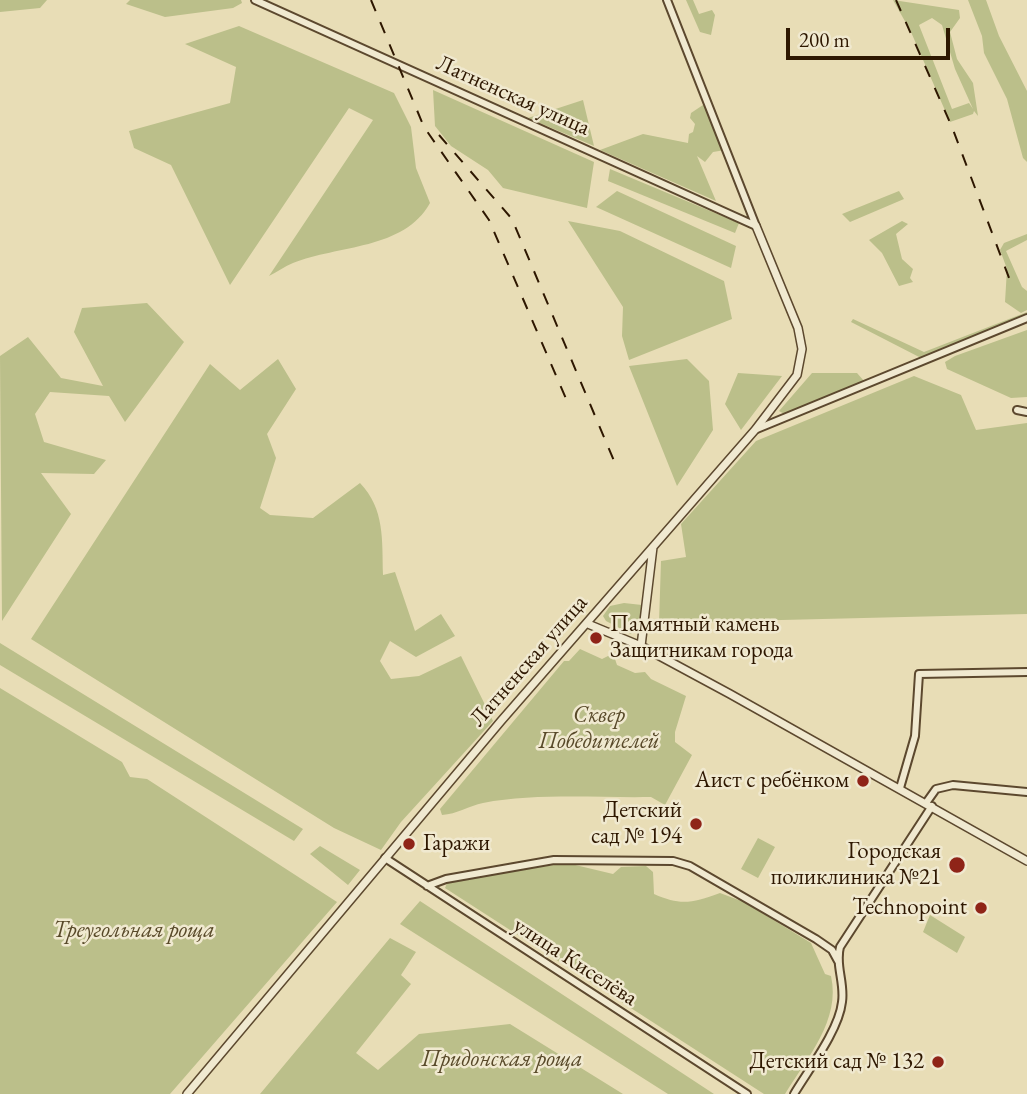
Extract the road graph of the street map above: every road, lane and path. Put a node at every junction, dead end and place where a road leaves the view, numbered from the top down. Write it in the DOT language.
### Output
graph roads {
  1 [pos="254,0"];
  2 [pos="667,0"];
  3 [pos="756,226"];
  4 [pos="1027,318"];
  5 [pos="1017,410"];
  6 [pos="1027,412"];
  7 [pos="755,430"];
  8 [pos="653,546"];
  9 [pos="588,624"];
  10 [pos="641,646"];
  11 [pos="1027,672"];
  12 [pos="900,788"];
  13 [pos="1027,792"];
  14 [pos="929,804"];
  15 [pos="385,858"];
  16 [pos="1027,861"];
  17 [pos="427,886"];
  18 [pos="838,961"];
  19 [pos="187,1094"];
  20 [pos="747,1094"];
  21 [pos="794,1094"];
  1 -- 3 [label="street, Латненская улица"];
  2 -- 3 [label="street, Латненская улица"];
  3 -- 7 [label="street, Латненская улица"];
  4 -- 7 [label="street"];
  5 -- 6 [label="street"];
  7 -- 8 [label="street, Латненская улица"];
  8 -- 9 [label="street, Латненская улица"];
  8 -- 10 [label="street"];
  9 -- 10 [label="street"];
  9 -- 15 [label="street, Латненская улица"];
  10 -- 12 [label="street"];
  11 -- 12 [label="street"];
  12 -- 14 [label="street"];
  13 -- 14 [label="street"];
  14 -- 16 [label="street"];
  14 -- 18 [label="street"];
  15 -- 17 [label="street, улица Киселёва"];
  15 -- 19 [label="street, Латненская улица"];
  17 -- 18 [label="street"];
  17 -- 20 [label="street, улица Киселёва"];
  18 -- 21 [label="street"];
}
